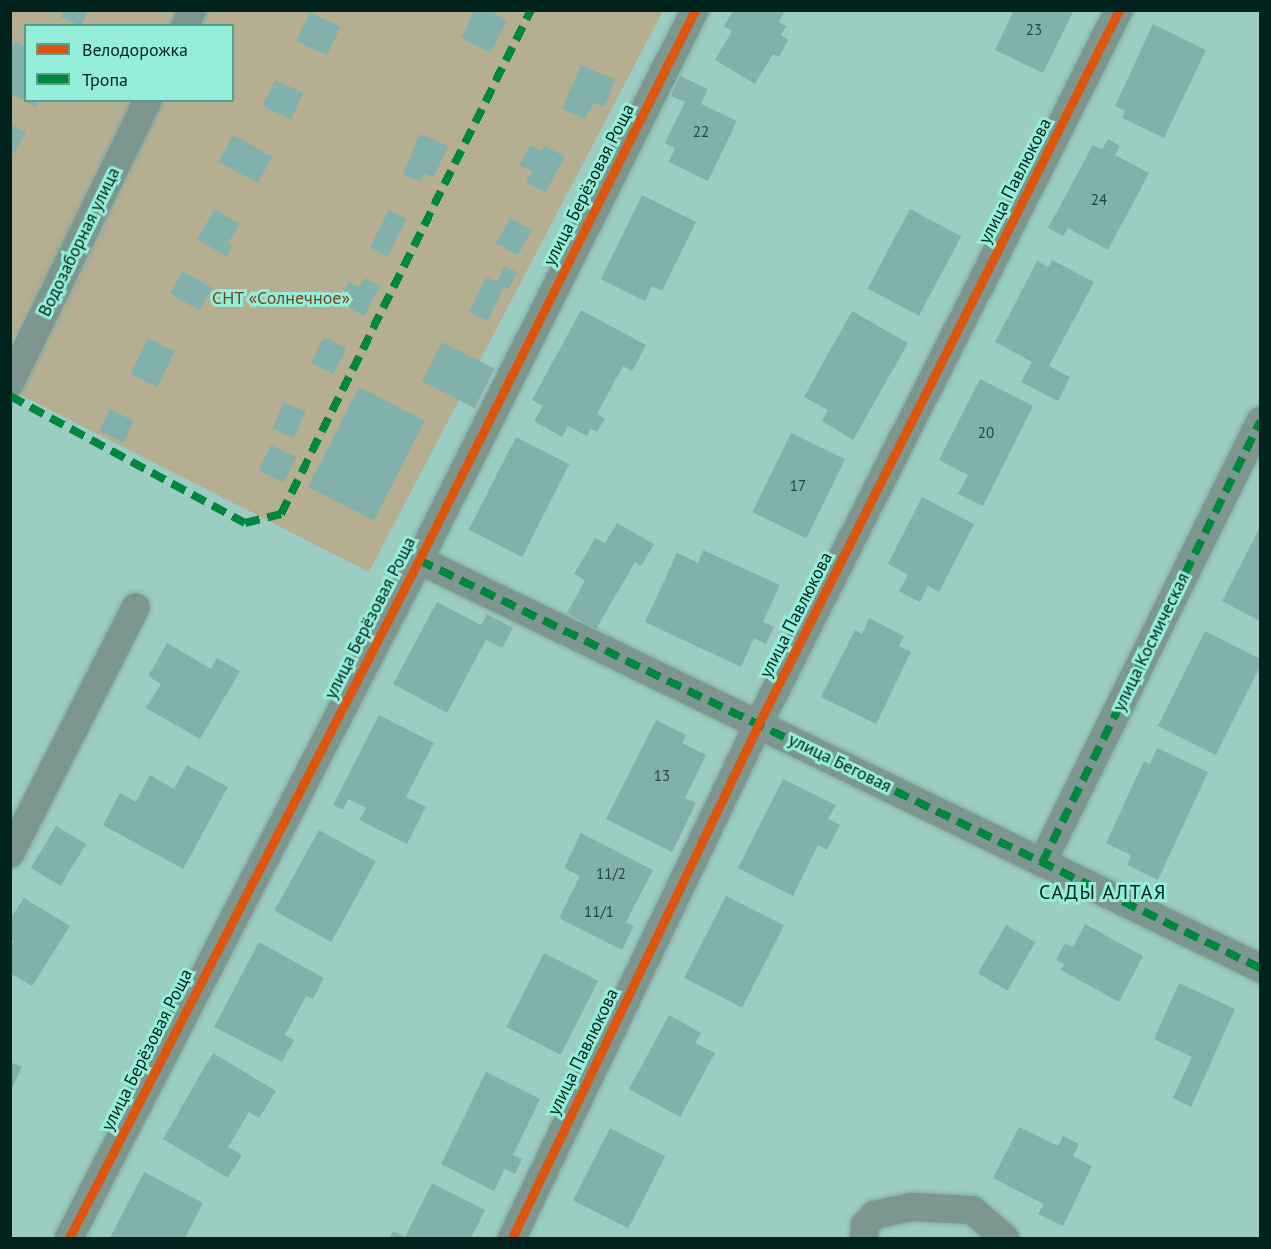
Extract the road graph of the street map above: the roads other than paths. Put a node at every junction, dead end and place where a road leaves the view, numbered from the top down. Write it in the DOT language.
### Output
graph roads {
  1 [pos="192,10"];
  2 [pos="695,10"];
  3 [pos="1119,10"];
  4 [pos="186,24"];
  5 [pos="147,102"];
  6 [pos="10,383"];
  7 [pos="1260,421"];
  8 [pos="419,560"];
  9 [pos="136,607"];
  10 [pos="759,723"];
  11 [pos="10,854"];
  12 [pos="1042,863"];
  13 [pos="1260,969"];
  14 [pos="69,1239"];
  15 [pos="512,1239"];
  16 [pos="864,1239"];
  17 [pos="1005,1239"];
  1 -- 4 [label="street"];
  2 -- 8 [label="street, улица Берёзовая Роща"];
  3 -- 10 [label="street, улица Павлюкова"];
  5 -- 6 [label="street, Водозаборная улица"];
  7 -- 12 [label="street, улица Космическая"];
  8 -- 10 [label="street, улица Беговая"];
  8 -- 14 [label="street, улица Берёзовая Роща"];
  9 -- 11 [label="street"];
  10 -- 12 [label="street, улица Беговая"];
  10 -- 15 [label="street, улица Павлюкова"];
  12 -- 13 [label="street, улица Беговая"];
  16 -- 17 [label="street"];
}
